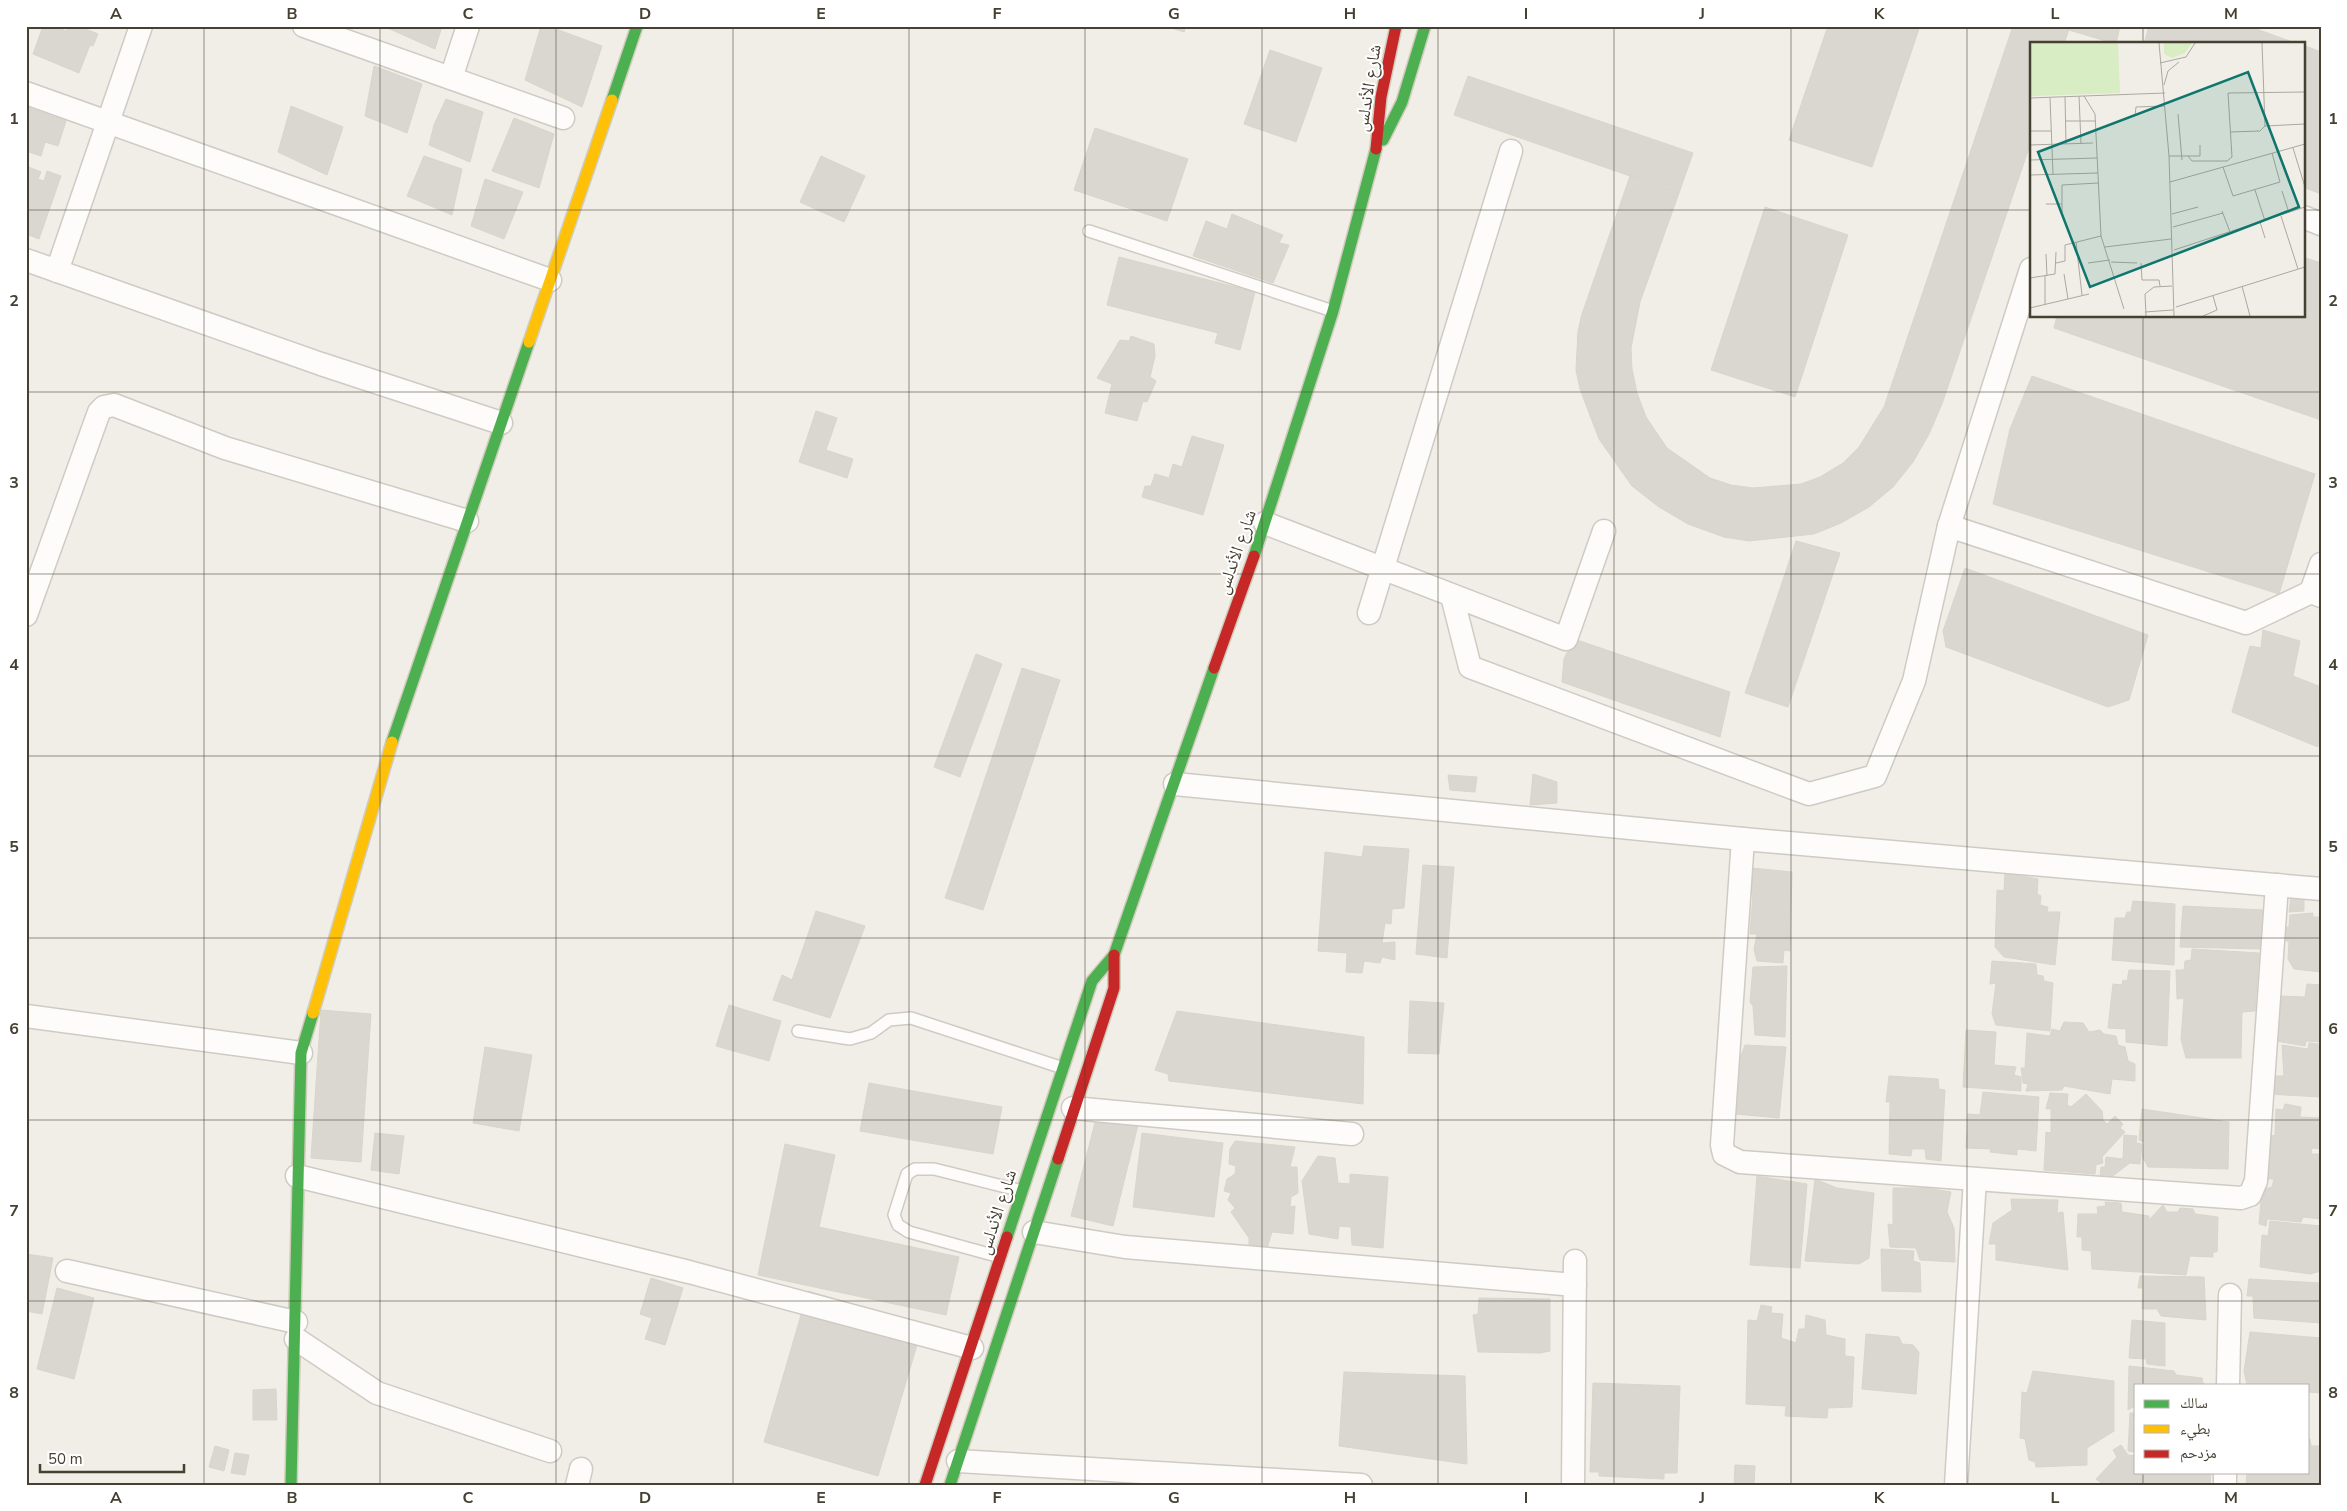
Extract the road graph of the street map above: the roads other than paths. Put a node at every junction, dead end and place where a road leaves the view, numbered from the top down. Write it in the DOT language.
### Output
graph roads {
  1 [pos="141,26"];
  2 [pos="304,26"];
  3 [pos="468,26"];
  4 [pos="637,26"];
  5 [pos="1396,26"];
  6 [pos="1424,26"];
  7 [pos="451,78"];
  8 [pos="26,93"];
  9 [pos="563,118"];
  10 [pos="108,123"];
  11 [pos="1511,151"];
  12 [pos="1376,155"];
  13 [pos="2304,217"];
  14 [pos="2321,224"];
  15 [pos="1089,231"];
  16 [pos="26,260"];
  17 [pos="57,271"];
  18 [pos="2030,272"];
  19 [pos="550,280"];
  20 [pos="1333,311"];
  21 [pos="501,423"];
  22 [pos="467,521"];
  23 [pos="1265,523"];
  24 [pos="1949,526"];
  25 [pos="1604,531"];
  26 [pos="2321,564"];
  27 [pos="1382,569"];
  28 [pos="30,590"];
  29 [pos="2316,594"];
  30 [pos="1452,596"];
  31 [pos="1370,613"];
  32 [pos="26,615"];
  33 [pos="1175,784"];
  34 [pos="1743,839"];
  35 [pos="2276,885"];
  36 [pos="2321,890"];
  37 [pos="1114,955"];
  38 [pos="28,1021"];
  39 [pos="798,1030"];
  40 [pos="301,1053"];
  41 [pos="1063,1068"];
  42 [pos="1073,1108"];
  43 [pos="1352,1134"];
  44 [pos="297,1176"];
  45 [pos="1975,1179"];
  46 [pos="1022,1191"];
  47 [pos="1034,1232"];
  48 [pos="1001,1257"];
  49 [pos="1575,1261"];
  50 [pos="67,1271"];
  51 [pos="1575,1286"];
  52 [pos="2230,1295"];
  53 [pos="296,1331"];
  54 [pos="972,1348"];
  55 [pos="2228,1384"];
  56 [pos="550,1451"];
  57 [pos="958,1461"];
  58 [pos="291,1485"];
  59 [pos="925,1485"];
  60 [pos="950,1485"];
  61 [pos="1361,1485"];
  62 [pos="1573,1485"];
  63 [pos="1956,1485"];
  1 -- 10 [label="street"];
  2 -- 7 [label="street"];
  3 -- 7 [label="street"];
  4 -- 19 [label="main road"];
  5 -- 12 [label="main road, شارع الأندلس"];
  6 -- 12 [label="main road, شارع الأندلس"];
  7 -- 9 [label="street"];
  8 -- 10 [label="street"];
  10 -- 17 [label="street"];
  10 -- 19 [label="street"];
  11 -- 27 [label="street"];
  12 -- 20 [label="main road, شارع الأندلس"];
  13 -- 14 [label="street"];
  15 -- 20 [label="lane"];
  16 -- 17 [label="street"];
  17 -- 21 [label="street"];
  18 -- 24 [label="street"];
  19 -- 21 [label="main road"];
  20 -- 23 [label="main road, شارع الأندلس"];
  21 -- 22 [label="main road"];
  22 -- 28 [label="street"];
  22 -- 40 [label="main road"];
  23 -- 27 [label="street"];
  23 -- 33 [label="main road, شارع الأندلس"];
  24 -- 29 [label="street"];
  24 -- 30 [label="street"];
  25 -- 30 [label="street"];
  26 -- 29 [label="street"];
  27 -- 30 [label="street"];
  27 -- 31 [label="street"];
  28 -- 32 [label="street"];
  33 -- 34 [label="street"];
  33 -- 37 [label="main road, شارع الأندلس"];
  34 -- 35 [label="street"];
  34 -- 45 [label="street"];
  35 -- 36 [label="street"];
  35 -- 45 [label="street"];
  37 -- 41 [label="main road, شارع الأندلس"];
  37 -- 42 [label="main road, شارع الأندلس"];
  38 -- 40 [label="street"];
  39 -- 41 [label="lane"];
  40 -- 44 [label="main road"];
  41 -- 46 [label="main road, شارع الأندلس"];
  42 -- 43 [label="street"];
  42 -- 47 [label="main road, شارع الأندلس"];
  44 -- 53 [label="main road"];
  44 -- 54 [label="street"];
  45 -- 63 [label="street"];
  46 -- 48 [label="main road, شارع الأندلس"];
  46 -- 48 [label="lane"];
  47 -- 51 [label="street"];
  47 -- 57 [label="main road, شارع الأندلس"];
  48 -- 54 [label="main road, شارع الأندلس"];
  49 -- 51 [label="street"];
  50 -- 53 [label="street"];
  51 -- 62 [label="street"];
  52 -- 55 [label="street"];
  53 -- 56 [label="street"];
  53 -- 58 [label="main road"];
  54 -- 59 [label="main road, شارع الأندلس"];
  57 -- 60 [label="main road, شارع الأندلس"];
  57 -- 61 [label="street"];
}
